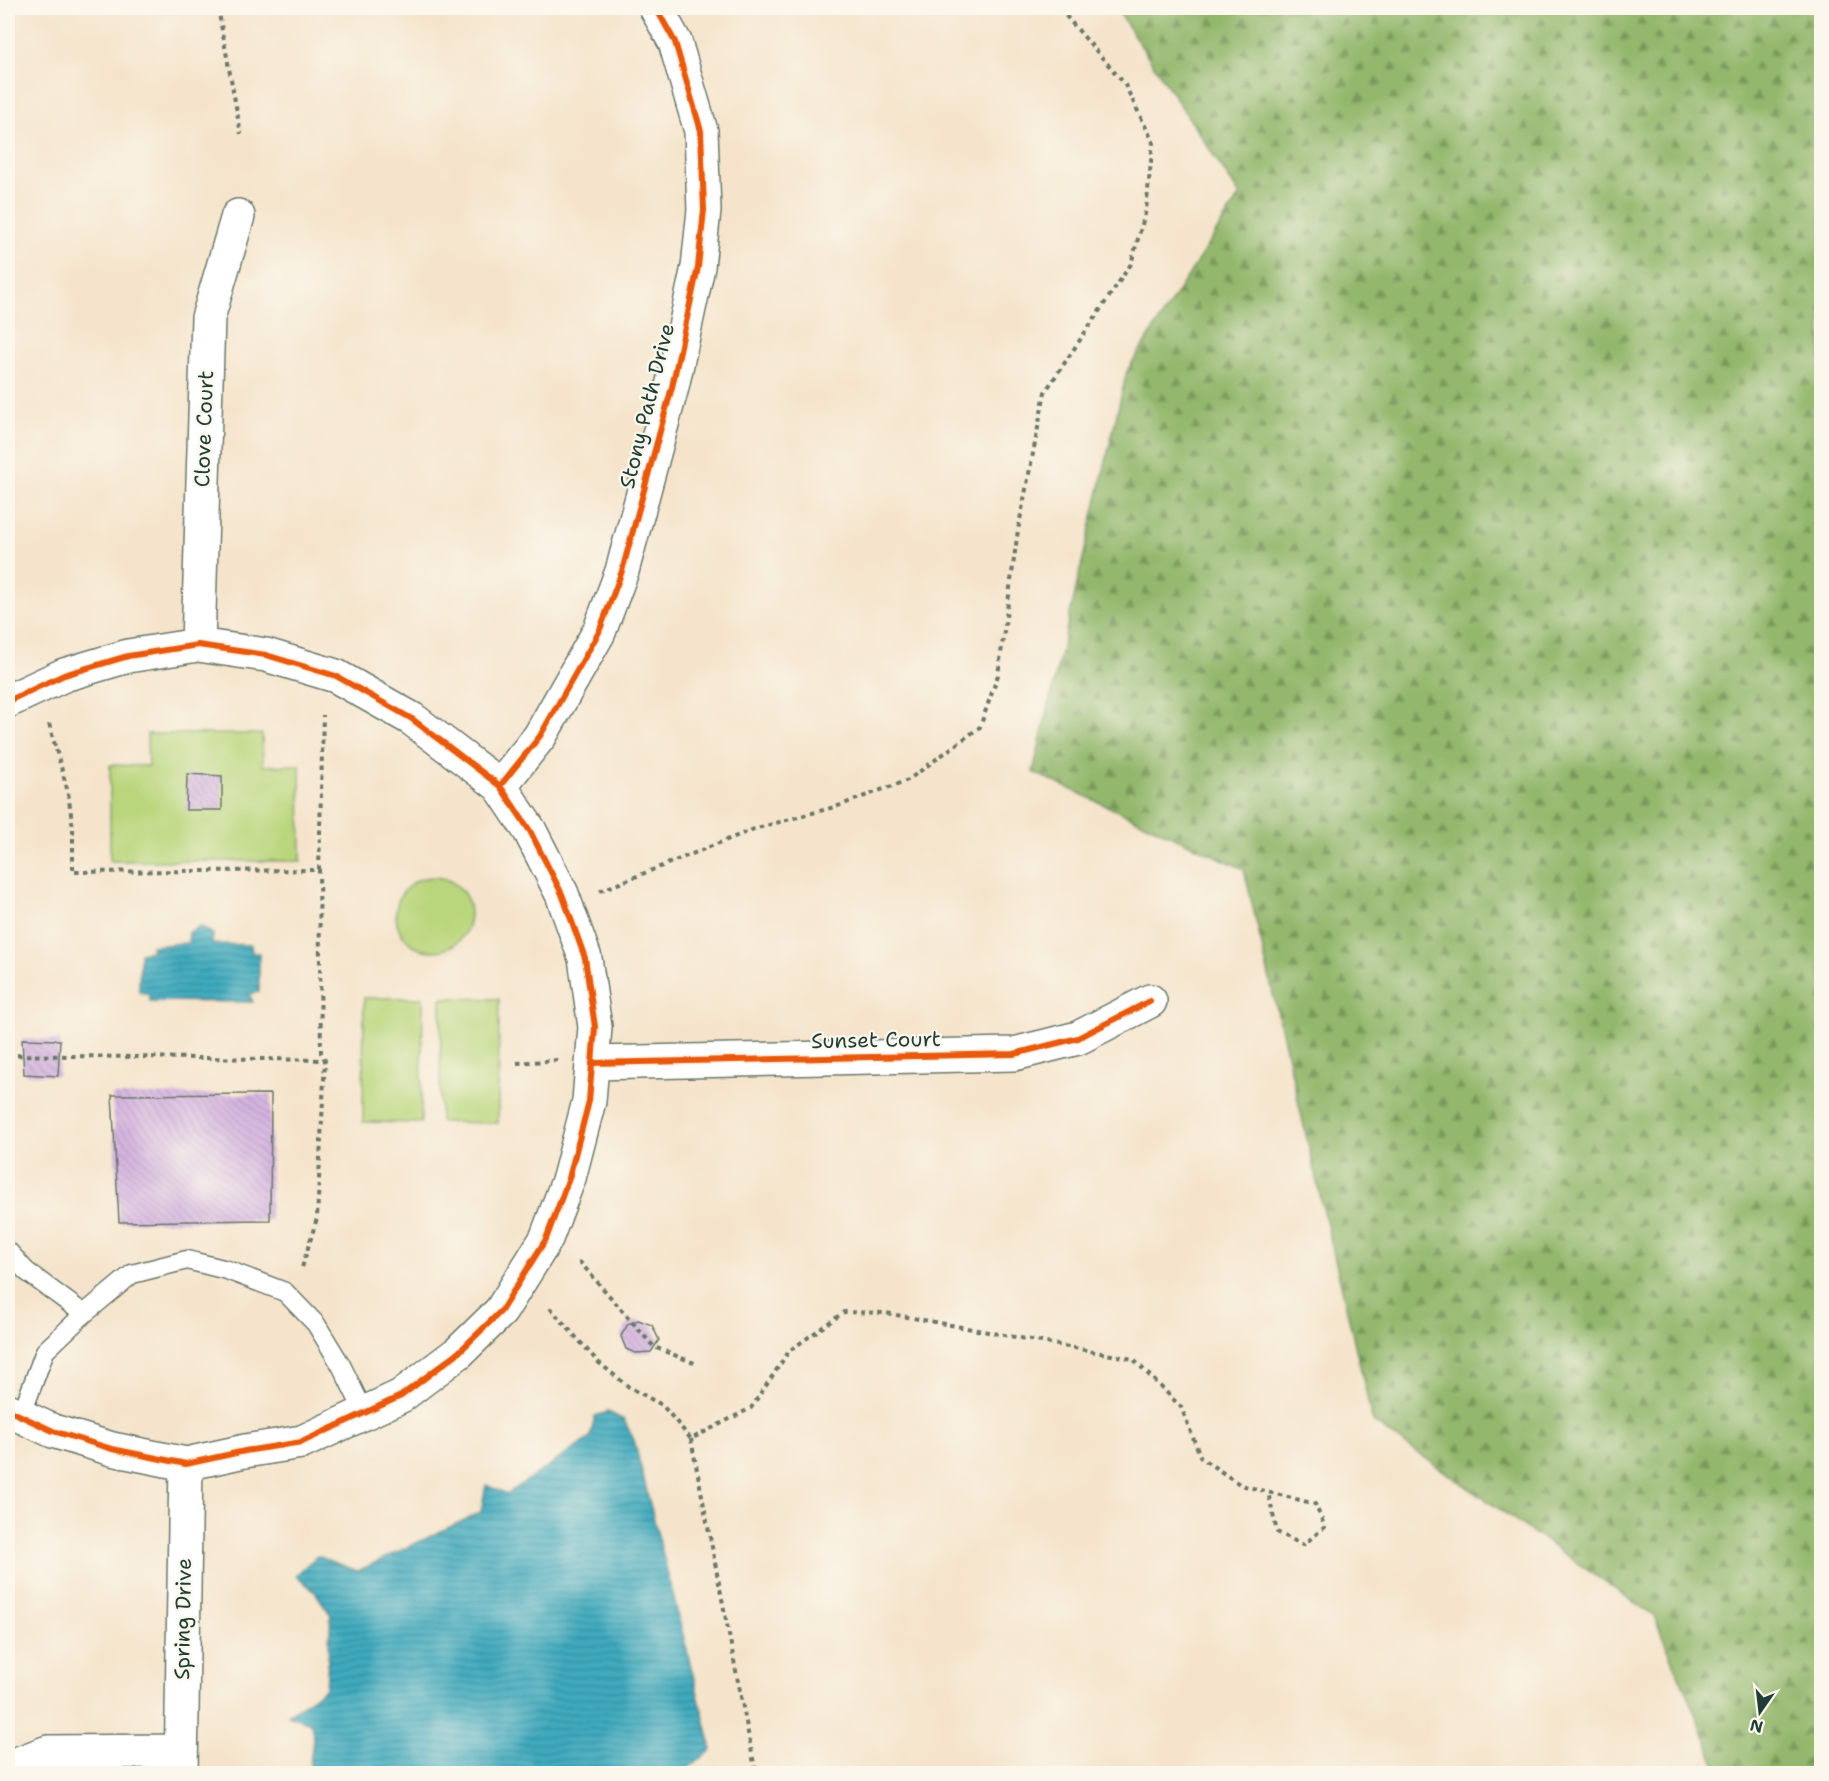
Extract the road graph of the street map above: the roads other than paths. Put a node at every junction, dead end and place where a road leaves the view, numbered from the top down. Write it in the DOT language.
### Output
graph roads {
  1 [pos="656,8"];
  2 [pos="238,216"];
  3 [pos="198,645"];
  4 [pos="8,701"];
  5 [pos="500,786"];
  6 [pos="1150,1001"];
  7 [pos="579,1061"];
  8 [pos="8,1251"];
  9 [pos="84,1314"];
  10 [pos="14,1413"];
  11 [pos="365,1414"];
  12 [pos="186,1464"];
  13 [pos="181,1762"];
  14 [pos="8,1767"];
  1 -- 5 [label="street, Stony Path Drive"];
  2 -- 3 [label="street, Clove Court"];
  3 -- 4 [label="street"];
  3 -- 5 [label="street"];
  5 -- 7 [label="street"];
  6 -- 7 [label="street, Sunset Court"];
  7 -- 11 [label="street"];
  8 -- 9 [label="lane"];
  9 -- 10 [label="lane"];
  9 -- 11 [label="lane"];
  10 -- 12 [label="street"];
  11 -- 12 [label="street"];
  12 -- 13 [label="street, Spring Drive"];
  13 -- 14 [label="street"];
}
